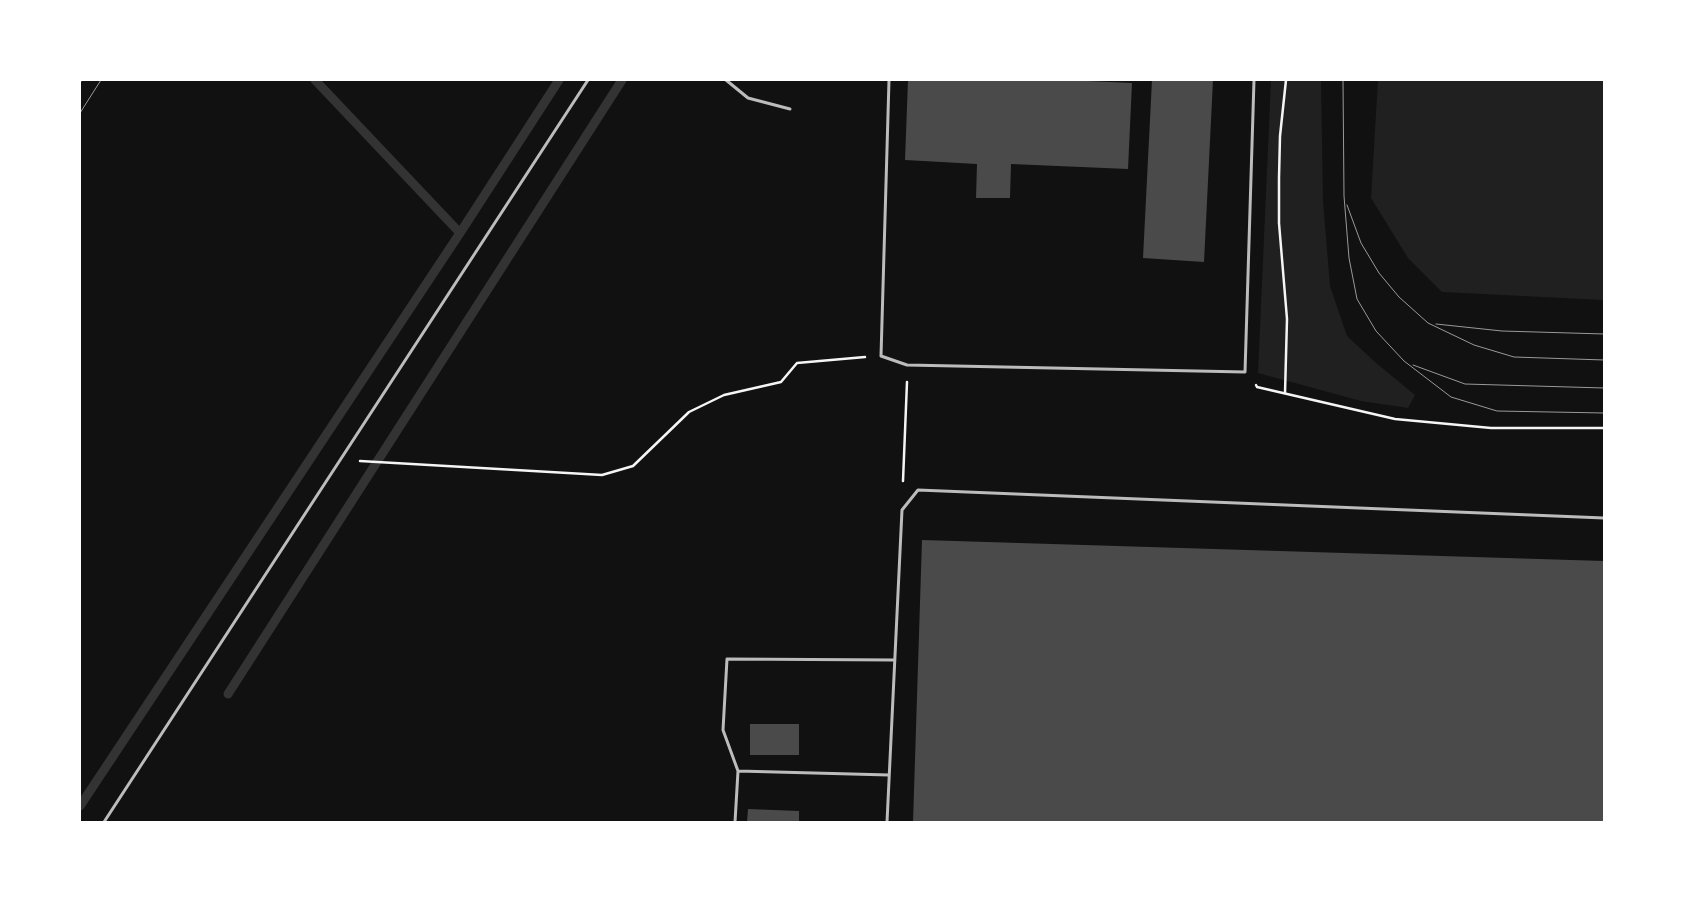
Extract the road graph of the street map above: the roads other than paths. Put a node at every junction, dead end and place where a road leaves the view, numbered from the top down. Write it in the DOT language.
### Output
graph roads {
  1 [pos="588,80"];
  2 [pos="726,80"];
  3 [pos="889,80"];
  4 [pos="1254,80"];
  5 [pos="790,109"];
  6 [pos="1604,518"];
  7 [pos="895,660"];
  8 [pos="738,771"];
  9 [pos="889,775"];
  10 [pos="104,822"];
  11 [pos="735,822"];
  12 [pos="887,822"];
  1 -- 10 [label="lane"];
  2 -- 5 [label="lane"];
  3 -- 4 [label="lane"];
  6 -- 7 [label="lane"];
  7 -- 8 [label="lane"];
  7 -- 9 [label="lane"];
  8 -- 9 [label="lane"];
  8 -- 11 [label="lane"];
  9 -- 12 [label="lane"];
}
